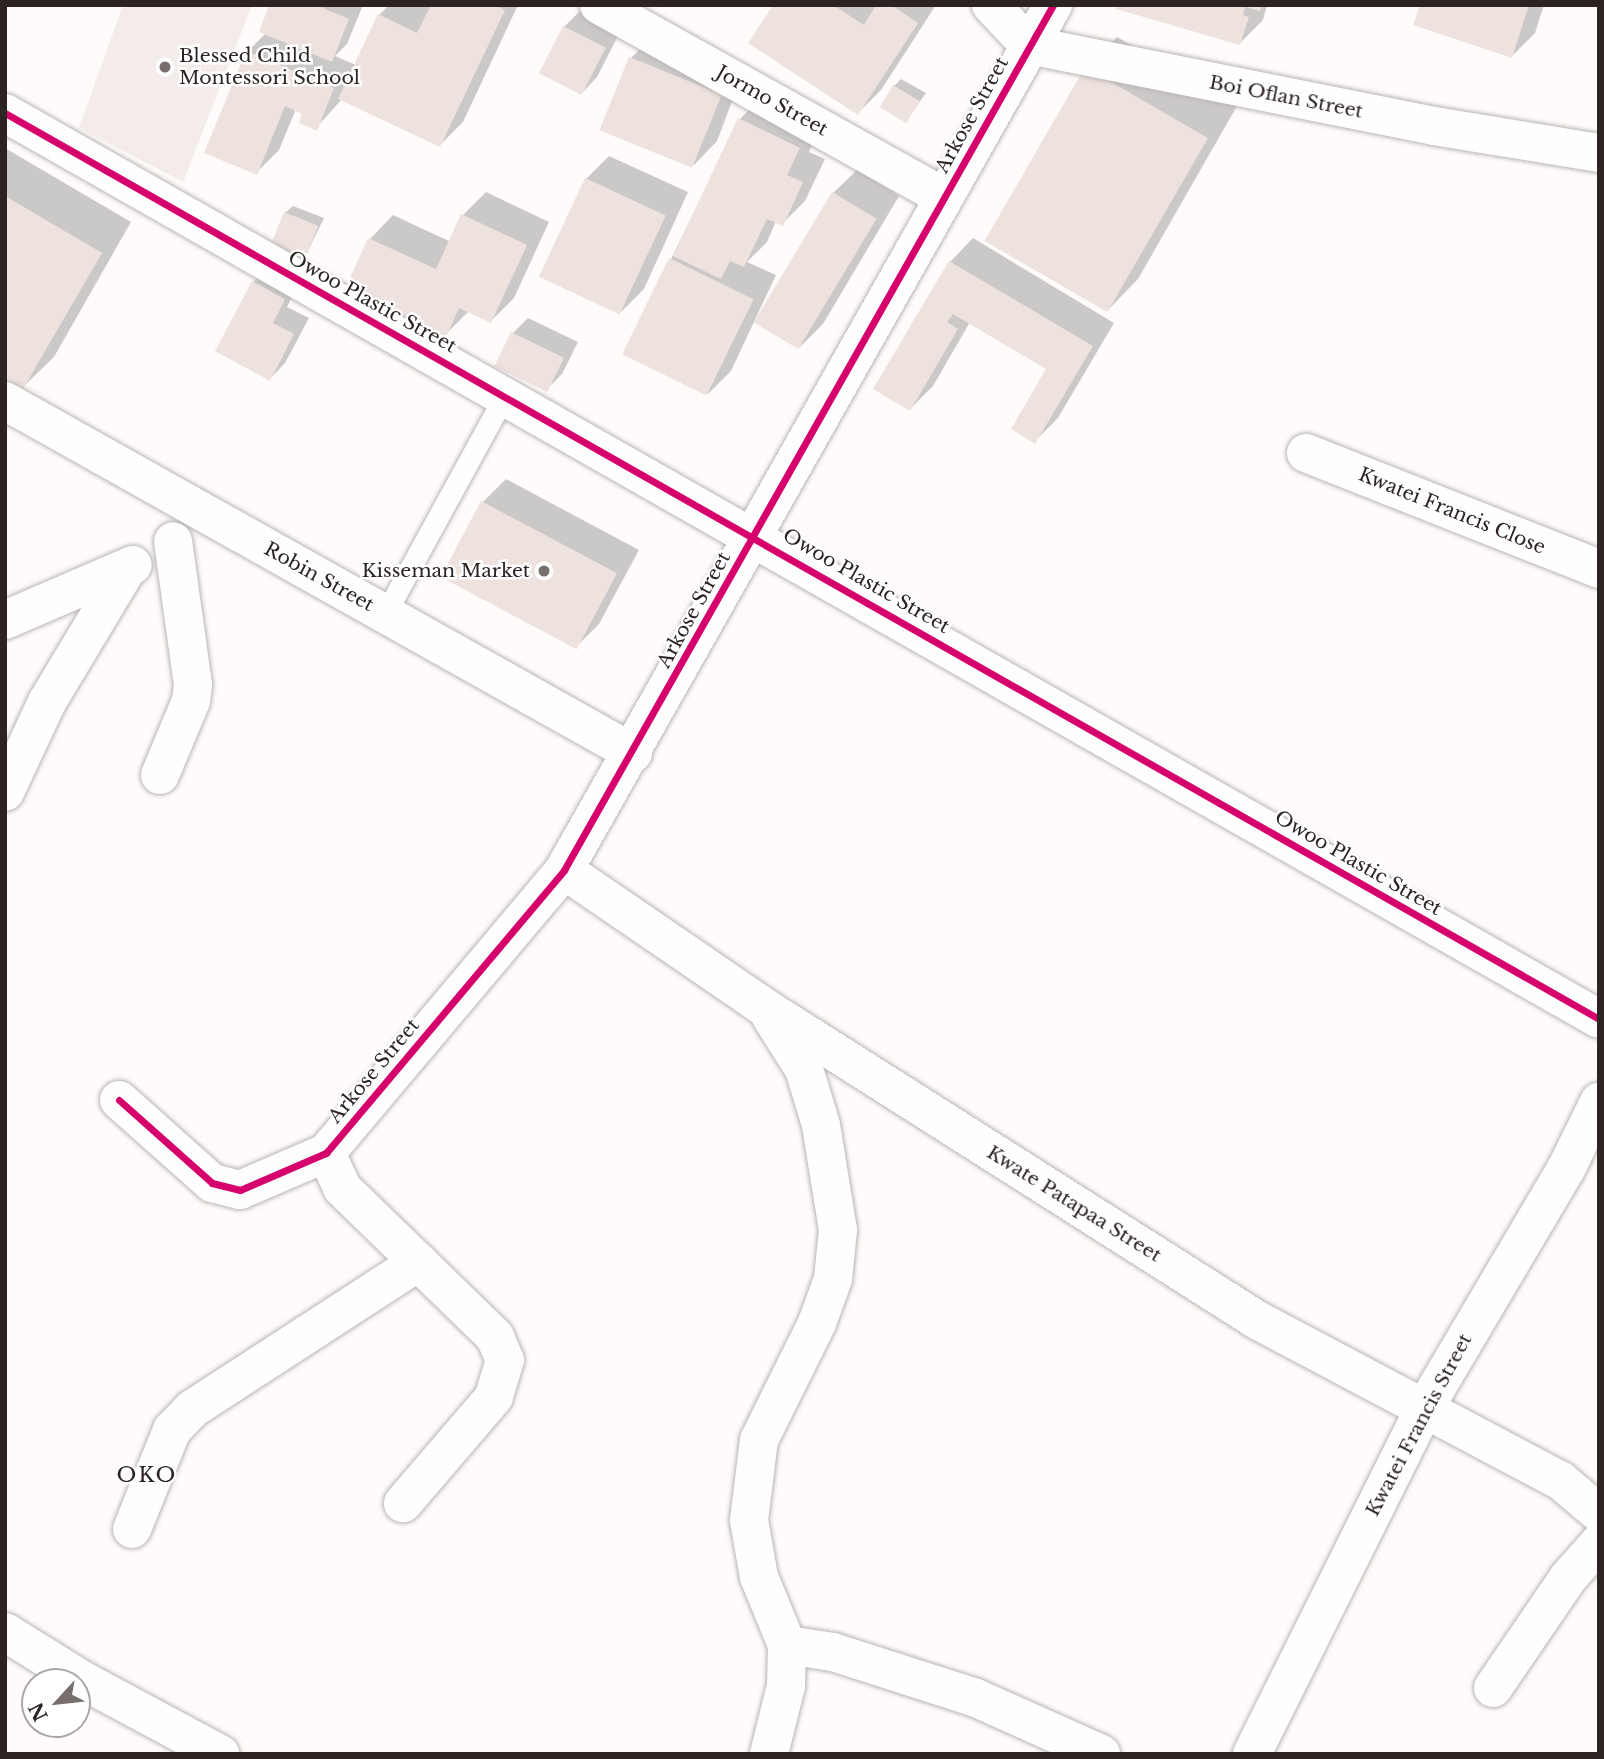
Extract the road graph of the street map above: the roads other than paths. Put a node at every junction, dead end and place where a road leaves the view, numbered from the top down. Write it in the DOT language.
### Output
graph roads {
  1 [pos="599,5"];
  2 [pos="991,5"];
  3 [pos="1053,5"];
  4 [pos="1029,45"];
  5 [pos="5,113"];
  6 [pos="1599,153"];
  7 [pos="944,197"];
  8 [pos="505,395"];
  9 [pos="5,401"];
  10 [pos="1306,453"];
  11 [pos="204,512"];
  12 [pos="754,536"];
  13 [pos="173,541"];
  14 [pos="128,567"];
  15 [pos="1599,569"];
  16 [pos="385,614"];
  17 [pos="5,620"];
  18 [pos="633,753"];
  19 [pos="160,775"];
  20 [pos="5,792"];
  21 [pos="564,870"];
  22 [pos="766,1009"];
  23 [pos="1599,1019"];
  24 [pos="119,1100"];
  25 [pos="1599,1102"];
  26 [pos="326,1153"];
  27 [pos="418,1262"];
  28 [pos="1424,1409"];
  29 [pos="403,1503"];
  30 [pos="1599,1513"];
  31 [pos="132,1529"];
  32 [pos="1599,1543"];
  33 [pos="5,1632"];
  34 [pos="787,1645"];
  35 [pos="1493,1688"];
  36 [pos="220,1754"];
  37 [pos="769,1754"];
  38 [pos="1101,1754"];
  39 [pos="1252,1754"];
  1 -- 7 [label="street, Jormo Street"];
  2 -- 4 [label="street"];
  3 -- 4 [label="street, Arkose Street"];
  4 -- 6 [label="street, Boi Oflan Street"];
  4 -- 7 [label="street, Arkose Street"];
  5 -- 8 [label="street, Owoo Plastic Street"];
  7 -- 12 [label="street, Arkose Street"];
  8 -- 12 [label="street, Owoo Plastic Street"];
  8 -- 16 [label="lane"];
  9 -- 11 [label="street, Robin Street"];
  10 -- 15 [label="street, Kwatei Francis Close"];
  11 -- 13 [label="street"];
  11 -- 16 [label="street, Robin Street"];
  12 -- 18 [label="street, Arkose Street"];
  12 -- 23 [label="street, Owoo Plastic Street"];
  13 -- 14 [label="street"];
  13 -- 19 [label="street"];
  14 -- 17 [label="street"];
  14 -- 20 [label="street"];
  16 -- 18 [label="street, Robin Street"];
  18 -- 21 [label="street, Arkose Street"];
  21 -- 22 [label="street, Kwate Patapaa Street"];
  21 -- 26 [label="street, Arkose Street"];
  22 -- 28 [label="street, Kwate Patapaa Street"];
  22 -- 34 [label="street"];
  24 -- 26 [label="street"];
  25 -- 28 [label="street, Kwatei Francis Street"];
  26 -- 27 [label="street"];
  27 -- 29 [label="street"];
  27 -- 31 [label="street"];
  28 -- 30 [label="street, Kwate Patapaa Street"];
  28 -- 39 [label="street, Kwatei Francis Street"];
  32 -- 35 [label="street"];
  33 -- 36 [label="street"];
  34 -- 37 [label="street"];
  34 -- 38 [label="street"];
}
